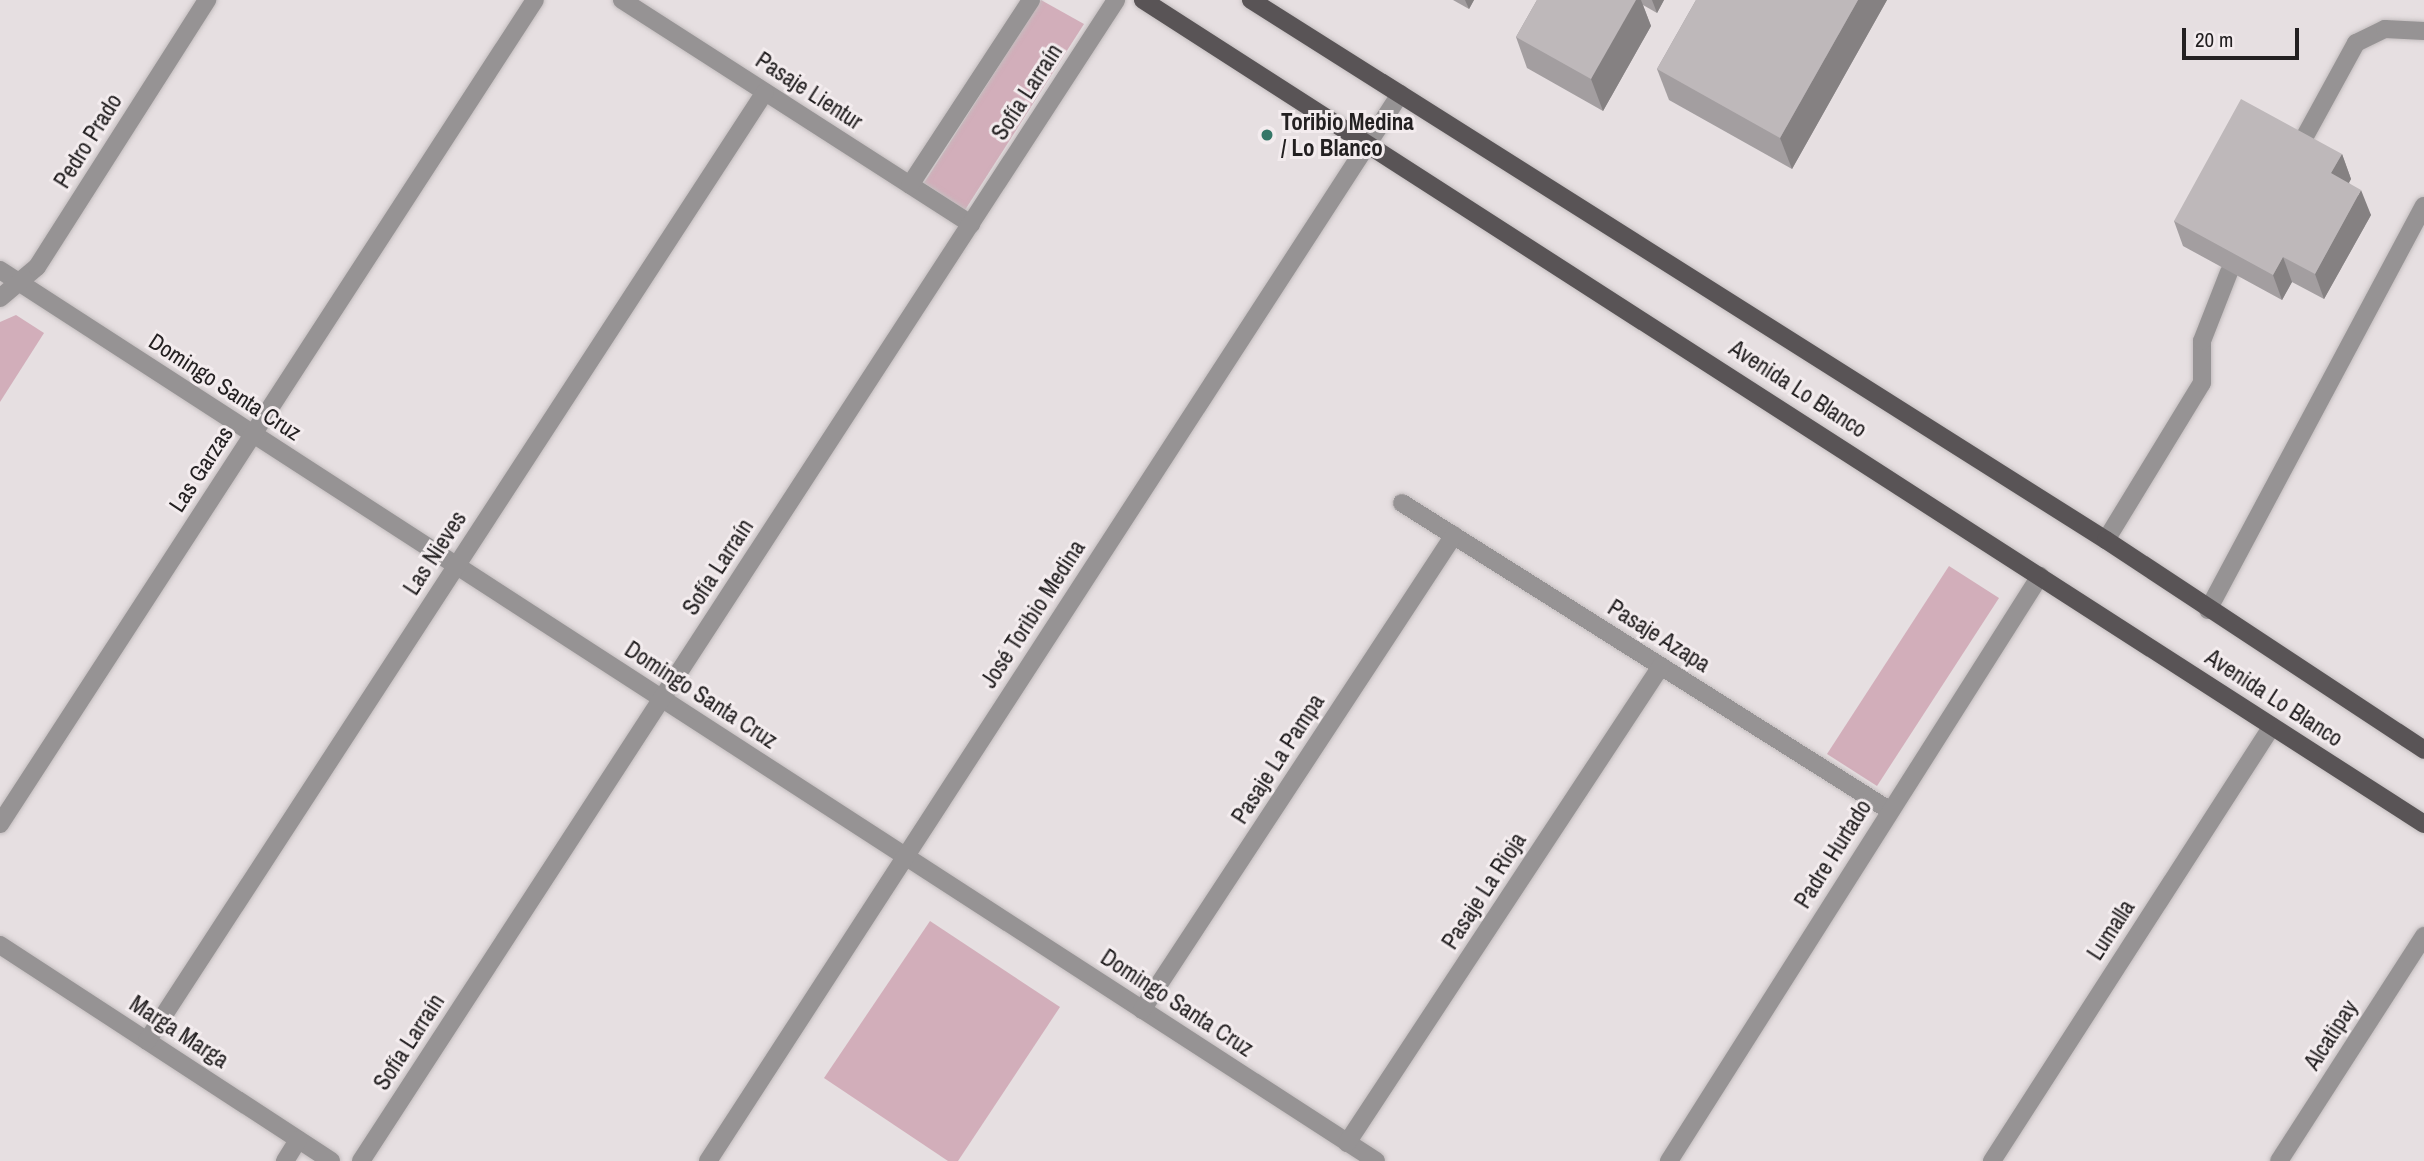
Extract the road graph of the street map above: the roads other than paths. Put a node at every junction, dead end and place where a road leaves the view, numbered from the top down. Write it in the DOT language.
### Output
graph roads {
  1 [pos="207,0"];
  2 [pos="535,0"];
  3 [pos="622,0"];
  4 [pos="1031,0"];
  5 [pos="1116,0"];
  6 [pos="1143,0"];
  7 [pos="1251,0"];
  8 [pos="2424,31"];
  9 [pos="765,92"];
  10 [pos="1400,94"];
  11 [pos="1368,143"];
  12 [pos="2298,149"];
  13 [pos="910,185"];
  14 [pos="2424,206"];
  15 [pos="971,224"];
  16 [pos="0,270"];
  17 [pos="2229,272"];
  18 [pos="22,284"];
  19 [pos="0,298"];
  20 [pos="253,434"];
  21 [pos="1402,503"];
  22 [pos="1454,535"];
  23 [pos="2106,540"];
  24 [pos="456,566"];
  25 [pos="2040,576"];
  26 [pos="2207,610"];
  27 [pos="1661,666"];
  28 [pos="662,699"];
  29 [pos="2272,726"];
  30 [pos="2424,750"];
  31 [pos="1889,810"];
  32 [pos="0,824"];
  33 [pos="2424,824"];
  34 [pos="905,856"];
  35 [pos="2424,936"];
  36 [pos="0,945"];
  37 [pos="1142,1010"];
  38 [pos="147,1041"];
  39 [pos="298,1140"];
  40 [pos="1347,1143"];
  41 [pos="285,1161"];
  42 [pos="331,1161"];
  43 [pos="361,1161"];
  44 [pos="708,1161"];
  45 [pos="1376,1161"];
  46 [pos="1669,1161"];
  47 [pos="1992,1161"];
  48 [pos="2279,1161"];
  1 -- 18 [label="street, Pedro Prado"];
  2 -- 20 [label="street, Las Garzas"];
  3 -- 9 [label="street, Pasaje Lientur"];
  4 -- 13 [label="street, Sofía Larraín"];
  5 -- 15 [label="street, Sofía Larraín"];
  6 -- 11 [label="main road, Avenida Lo Blanco"];
  7 -- 10 [label="main road, Avenida Lo Blanco"];
  8 -- 12 [label="street"];
  9 -- 13 [label="street, Pasaje Lientur"];
  9 -- 24 [label="street, Las Nieves"];
  10 -- 11 [label="street, José Toribio Medina"];
  10 -- 23 [label="main road, Avenida Lo Blanco"];
  11 -- 25 [label="main road, Avenida Lo Blanco"];
  11 -- 34 [label="street, José Toribio Medina"];
  13 -- 15 [label="street, Pasaje Lientur"];
  14 -- 26 [label="street"];
  15 -- 28 [label="street, Sofía Larraín"];
  16 -- 18 [label="street, Domingo Santa Cruz"];
  17 -- 23 [label="street"];
  18 -- 19 [label="street, Pedro Prado"];
  18 -- 20 [label="street, Domingo Santa Cruz"];
  20 -- 24 [label="street, Domingo Santa Cruz"];
  20 -- 32 [label="street, Las Garzas"];
  21 -- 22 [label="street, Pasaje Azapa"];
  22 -- 27 [label="street, Pasaje Azapa"];
  22 -- 37 [label="street, Pasaje La Pampa"];
  23 -- 26 [label="main road, Avenida Lo Blanco"];
  24 -- 28 [label="street, Domingo Santa Cruz"];
  24 -- 38 [label="street, Las Nieves"];
  25 -- 29 [label="main road, Avenida Lo Blanco"];
  25 -- 31 [label="street, Padre Hurtado"];
  26 -- 30 [label="main road, Avenida Lo Blanco"];
  27 -- 31 [label="street, Pasaje Azapa"];
  27 -- 40 [label="street, Pasaje La Rioja"];
  28 -- 34 [label="street, Domingo Santa Cruz"];
  28 -- 43 [label="street, Sofía Larraín"];
  29 -- 33 [label="main road, Avenida Lo Blanco"];
  29 -- 47 [label="street, Lumalla"];
  31 -- 46 [label="street, Padre Hurtado"];
  34 -- 37 [label="street, Domingo Santa Cruz"];
  34 -- 44 [label="street, José Toribio Medina"];
  35 -- 48 [label="street, Alcatipay"];
  36 -- 38 [label="street, Marga Marga"];
  37 -- 40 [label="street, Domingo Santa Cruz"];
  38 -- 39 [label="street, Marga Marga"];
  39 -- 41 [label="street"];
  39 -- 42 [label="street, Marga Marga"];
  40 -- 45 [label="street, Domingo Santa Cruz"];
}
